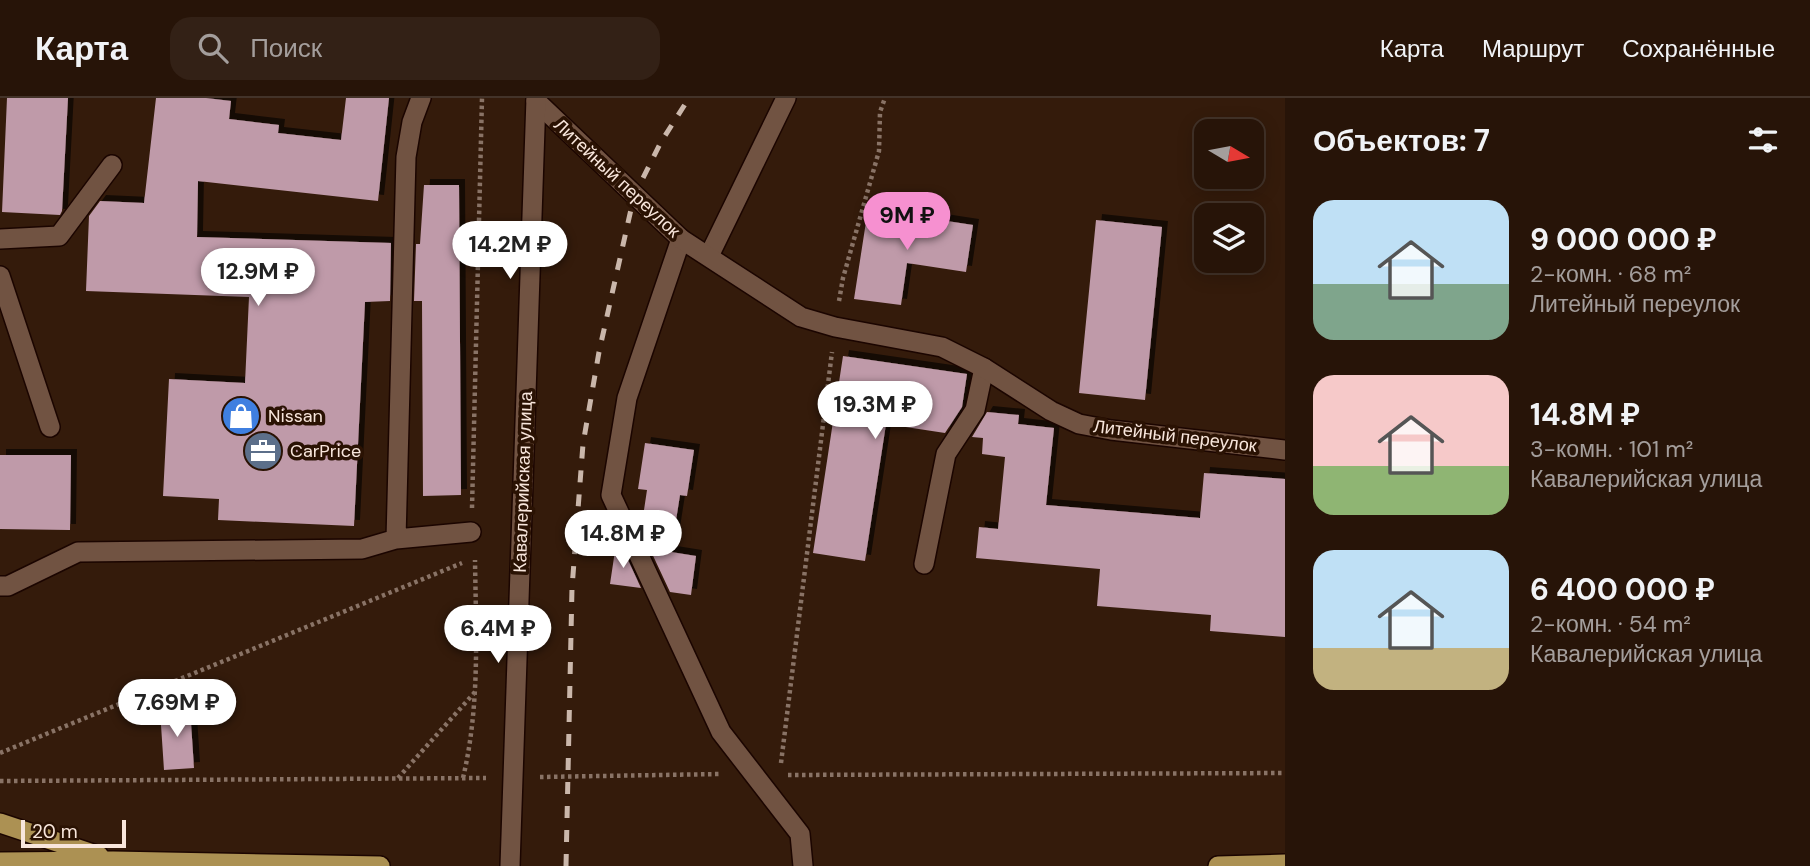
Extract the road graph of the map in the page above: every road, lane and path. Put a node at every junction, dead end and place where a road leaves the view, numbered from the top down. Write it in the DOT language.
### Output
graph roads {
  1 [pos="421,98"];
  2 [pos="482,98"];
  3 [pos="786,98"];
  4 [pos="885,98"];
  5 [pos="536,100"];
  6 [pos="112,165"];
  7 [pos="0,239"];
  8 [pos="681,239"];
  9 [pos="709,256"];
  10 [pos="0,276"];
  11 [pos="835,327"];
  12 [pos="984,368"];
  13 [pos="50,427"];
  14 [pos="1285,450"];
  15 [pos="471,532"];
  16 [pos="396,538"];
  17 [pos="924,564"];
  18 [pos="0,586"];
  19 [pos="476,690"];
  20 [pos="0,753"];
  21 [pos="1285,773"];
  22 [pos="754,774"];
  23 [pos="463,778"];
  24 [pos="514,778"];
  25 [pos="397,779"];
  26 [pos="0,781"];
  27 [pos="0,823"];
  28 [pos="1285,852"];
  29 [pos="113,861"];
  30 [pos="0,862"];
  31 [pos="1285,864"];
  32 [pos="1280,865"];
  33 [pos="380,866"];
  34 [pos="510,866"];
  35 [pos="803,866"];
  36 [pos="1218,866"];
  1 -- 16 [label="street"];
  2 -- 15 [label="path"];
  3 -- 9 [label="street"];
  4 -- 11 [label="path"];
  5 -- 8 [label="street, Литейный переулок"];
  5 -- 24 [label="street, Кавалерийская улица"];
  6 -- 7 [label="street"];
  8 -- 9 [label="street, Литейный переулок"];
  8 -- 22 [label="street"];
  9 -- 11 [label="street, Литейный переулок"];
  10 -- 13 [label="street"];
  11 -- 12 [label="street, Литейный переулок"];
  11 -- 21 [label="path"];
  12 -- 14 [label="street, Литейный переулок"];
  12 -- 17 [label="street"];
  15 -- 16 [label="street"];
  16 -- 18 [label="street"];
  19 -- 20 [label="path"];
  19 -- 23 [label="path"];
  19 -- 25 [label="path"];
  22 -- 24 [label="path"];
  22 -- 35 [label="street"];
  23 -- 24 [label="path"];
  23 -- 25 [label="path"];
  24 -- 34 [label="street, Кавалерийская улица"];
  25 -- 26 [label="path"];
  27 -- 29 [label="main road"];
  28 -- 32 [label="street"];
  29 -- 30 [label="main road"];
  29 -- 33 [label="main road"];
  31 -- 32 [label="main road"];
  32 -- 36 [label="main road"];
}
